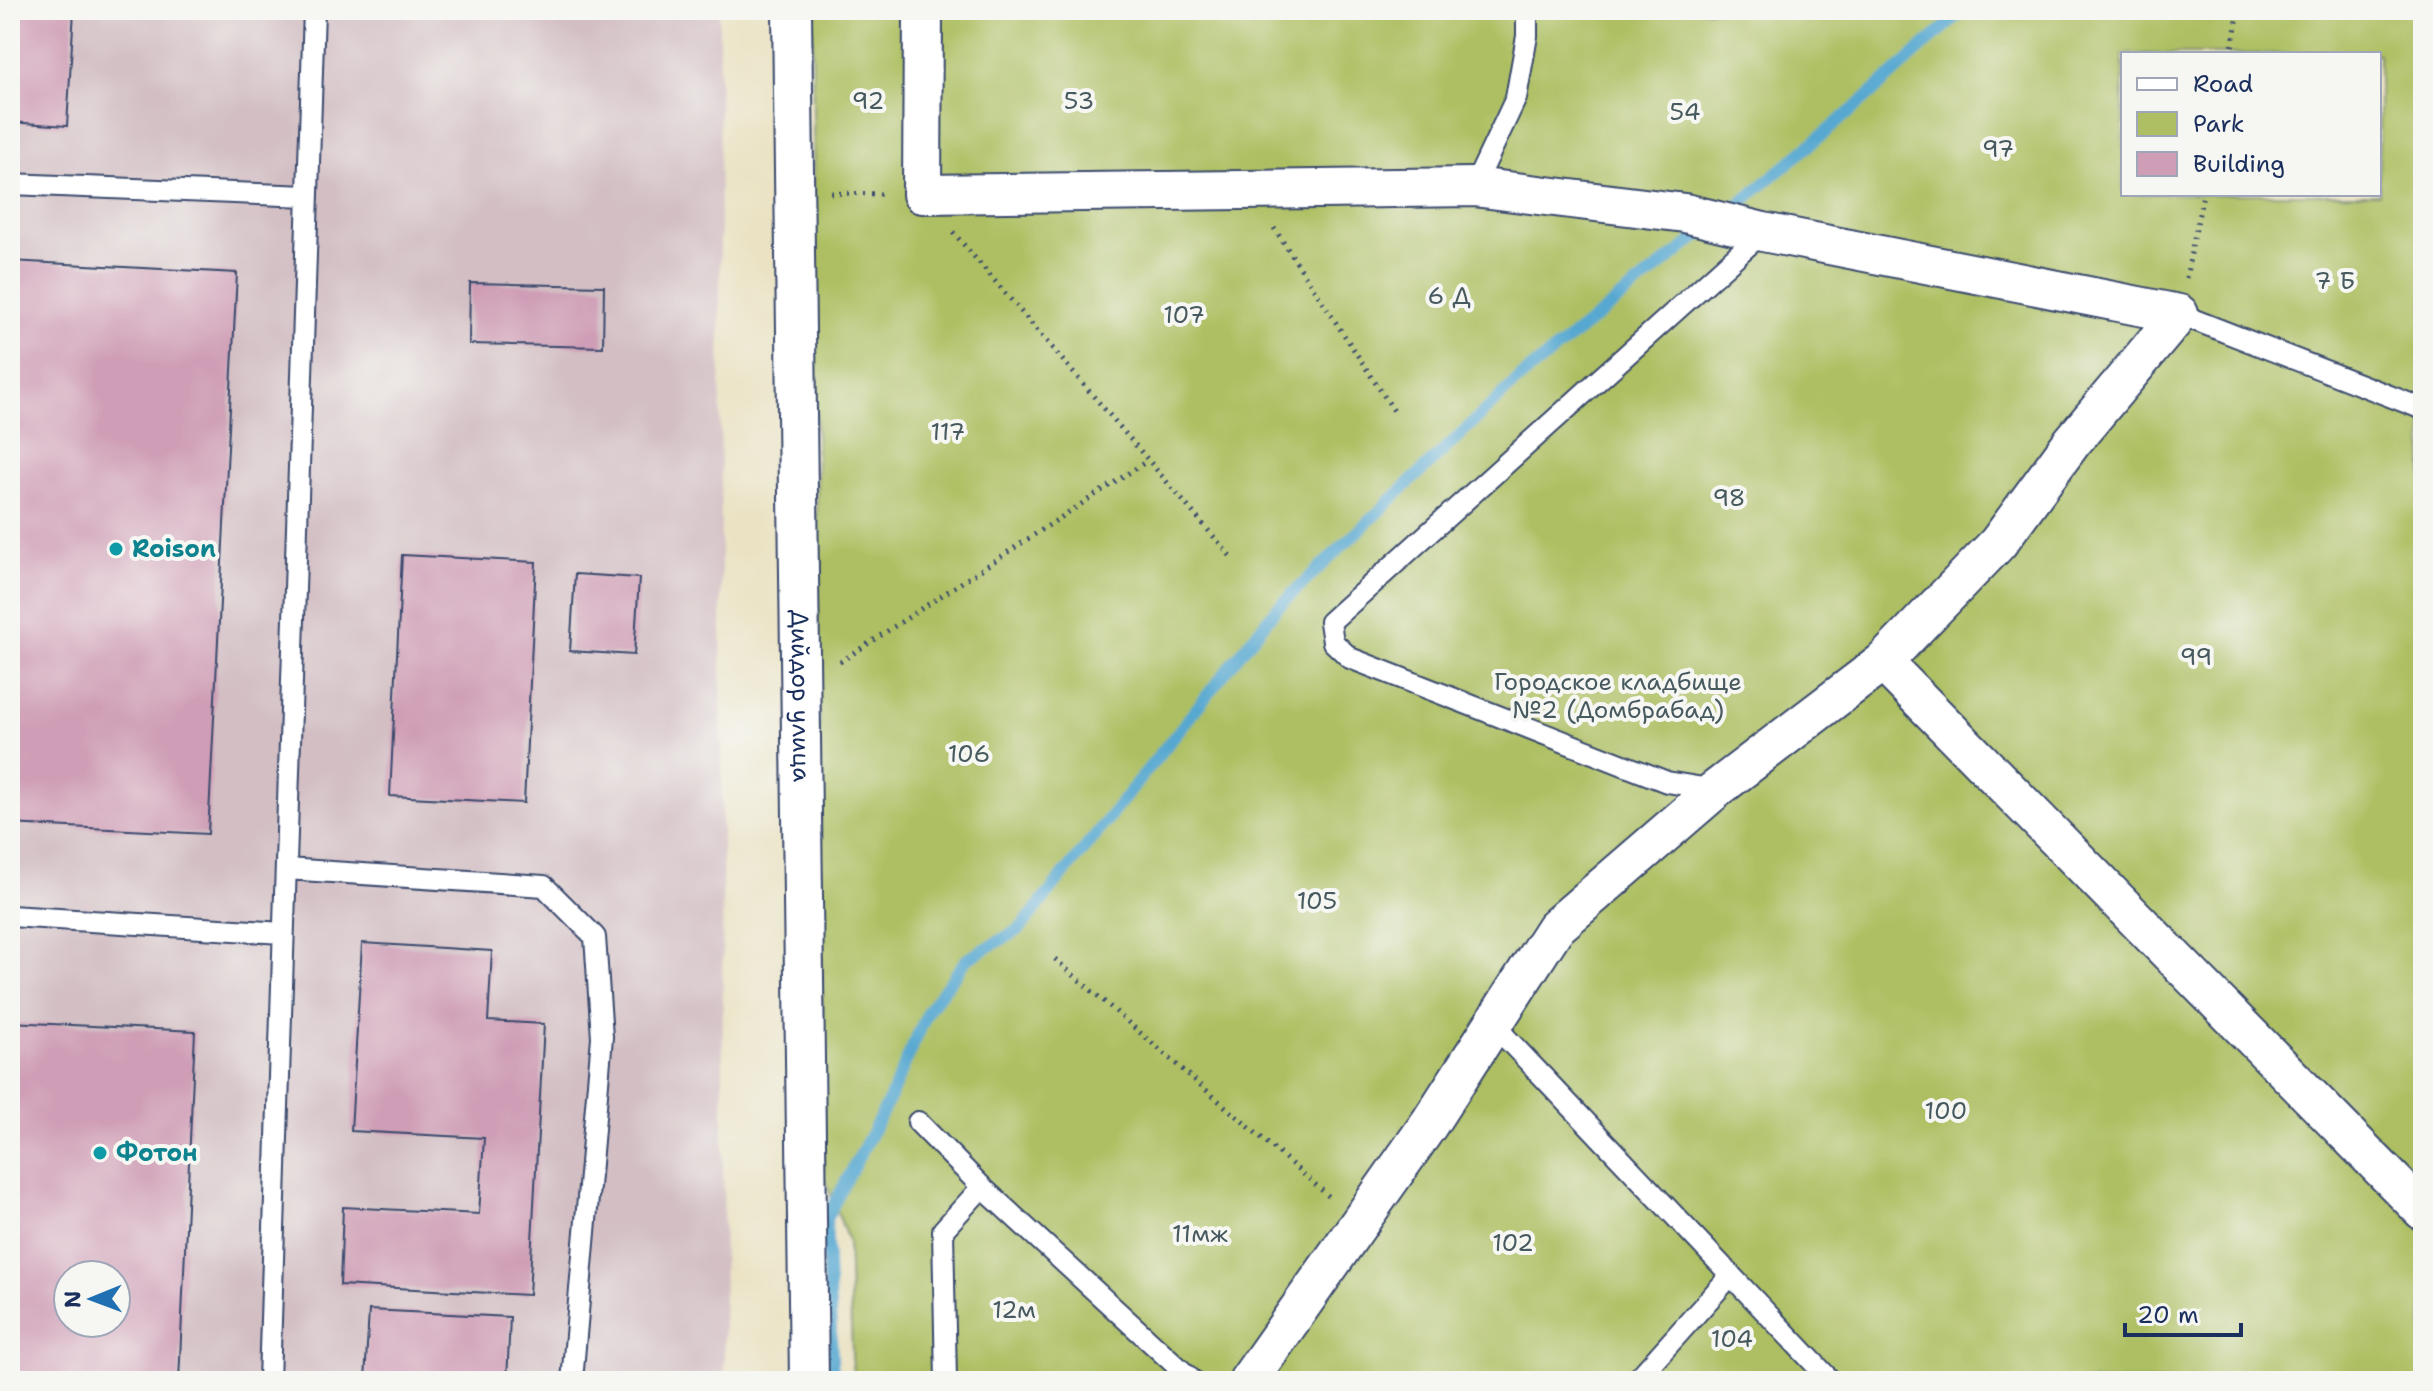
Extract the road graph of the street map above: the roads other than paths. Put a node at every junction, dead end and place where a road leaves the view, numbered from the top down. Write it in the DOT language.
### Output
graph roads {
  1 [pos="314,10"];
  2 [pos="792,10"];
  3 [pos="923,10"];
  4 [pos="1527,10"];
  5 [pos="10,184"];
  6 [pos="1474,187"];
  7 [pos="308,196"];
  8 [pos="1763,232"];
  9 [pos="2179,314"];
  10 [pos="2423,409"];
  11 [pos="1883,662"];
  12 [pos="1715,790"];
  13 [pos="286,869"];
  14 [pos="10,916"];
  15 [pos="283,933"];
  16 [pos="1493,1024"];
  17 [pos="918,1122"];
  18 [pos="982,1187"];
  19 [pos="2423,1211"];
  20 [pos="1731,1275"];
  21 [pos="269,1381"];
  22 [pos="572,1381"];
  23 [pos="809,1381"];
  24 [pos="946,1381"];
  25 [pos="1193,1381"];
  26 [pos="1248,1381"];
  27 [pos="1636,1381"];
  28 [pos="1831,1381"];
  1 -- 7 [label="lane"];
  2 -- 23 [label="street, Дийдор улица"];
  3 -- 6 [label="street"];
  4 -- 6 [label="lane"];
  5 -- 7 [label="lane"];
  6 -- 8 [label="street"];
  7 -- 13 [label="lane"];
  8 -- 9 [label="street"];
  8 -- 12 [label="lane"];
  9 -- 10 [label="lane"];
  9 -- 11 [label="street"];
  11 -- 12 [label="street"];
  11 -- 19 [label="street"];
  12 -- 16 [label="street"];
  13 -- 15 [label="lane"];
  13 -- 22 [label="lane"];
  14 -- 15 [label="lane"];
  15 -- 21 [label="lane"];
  16 -- 20 [label="lane"];
  16 -- 26 [label="street"];
  17 -- 18 [label="lane"];
  18 -- 24 [label="lane"];
  18 -- 25 [label="lane"];
  20 -- 27 [label="lane"];
  20 -- 28 [label="lane"];
}
